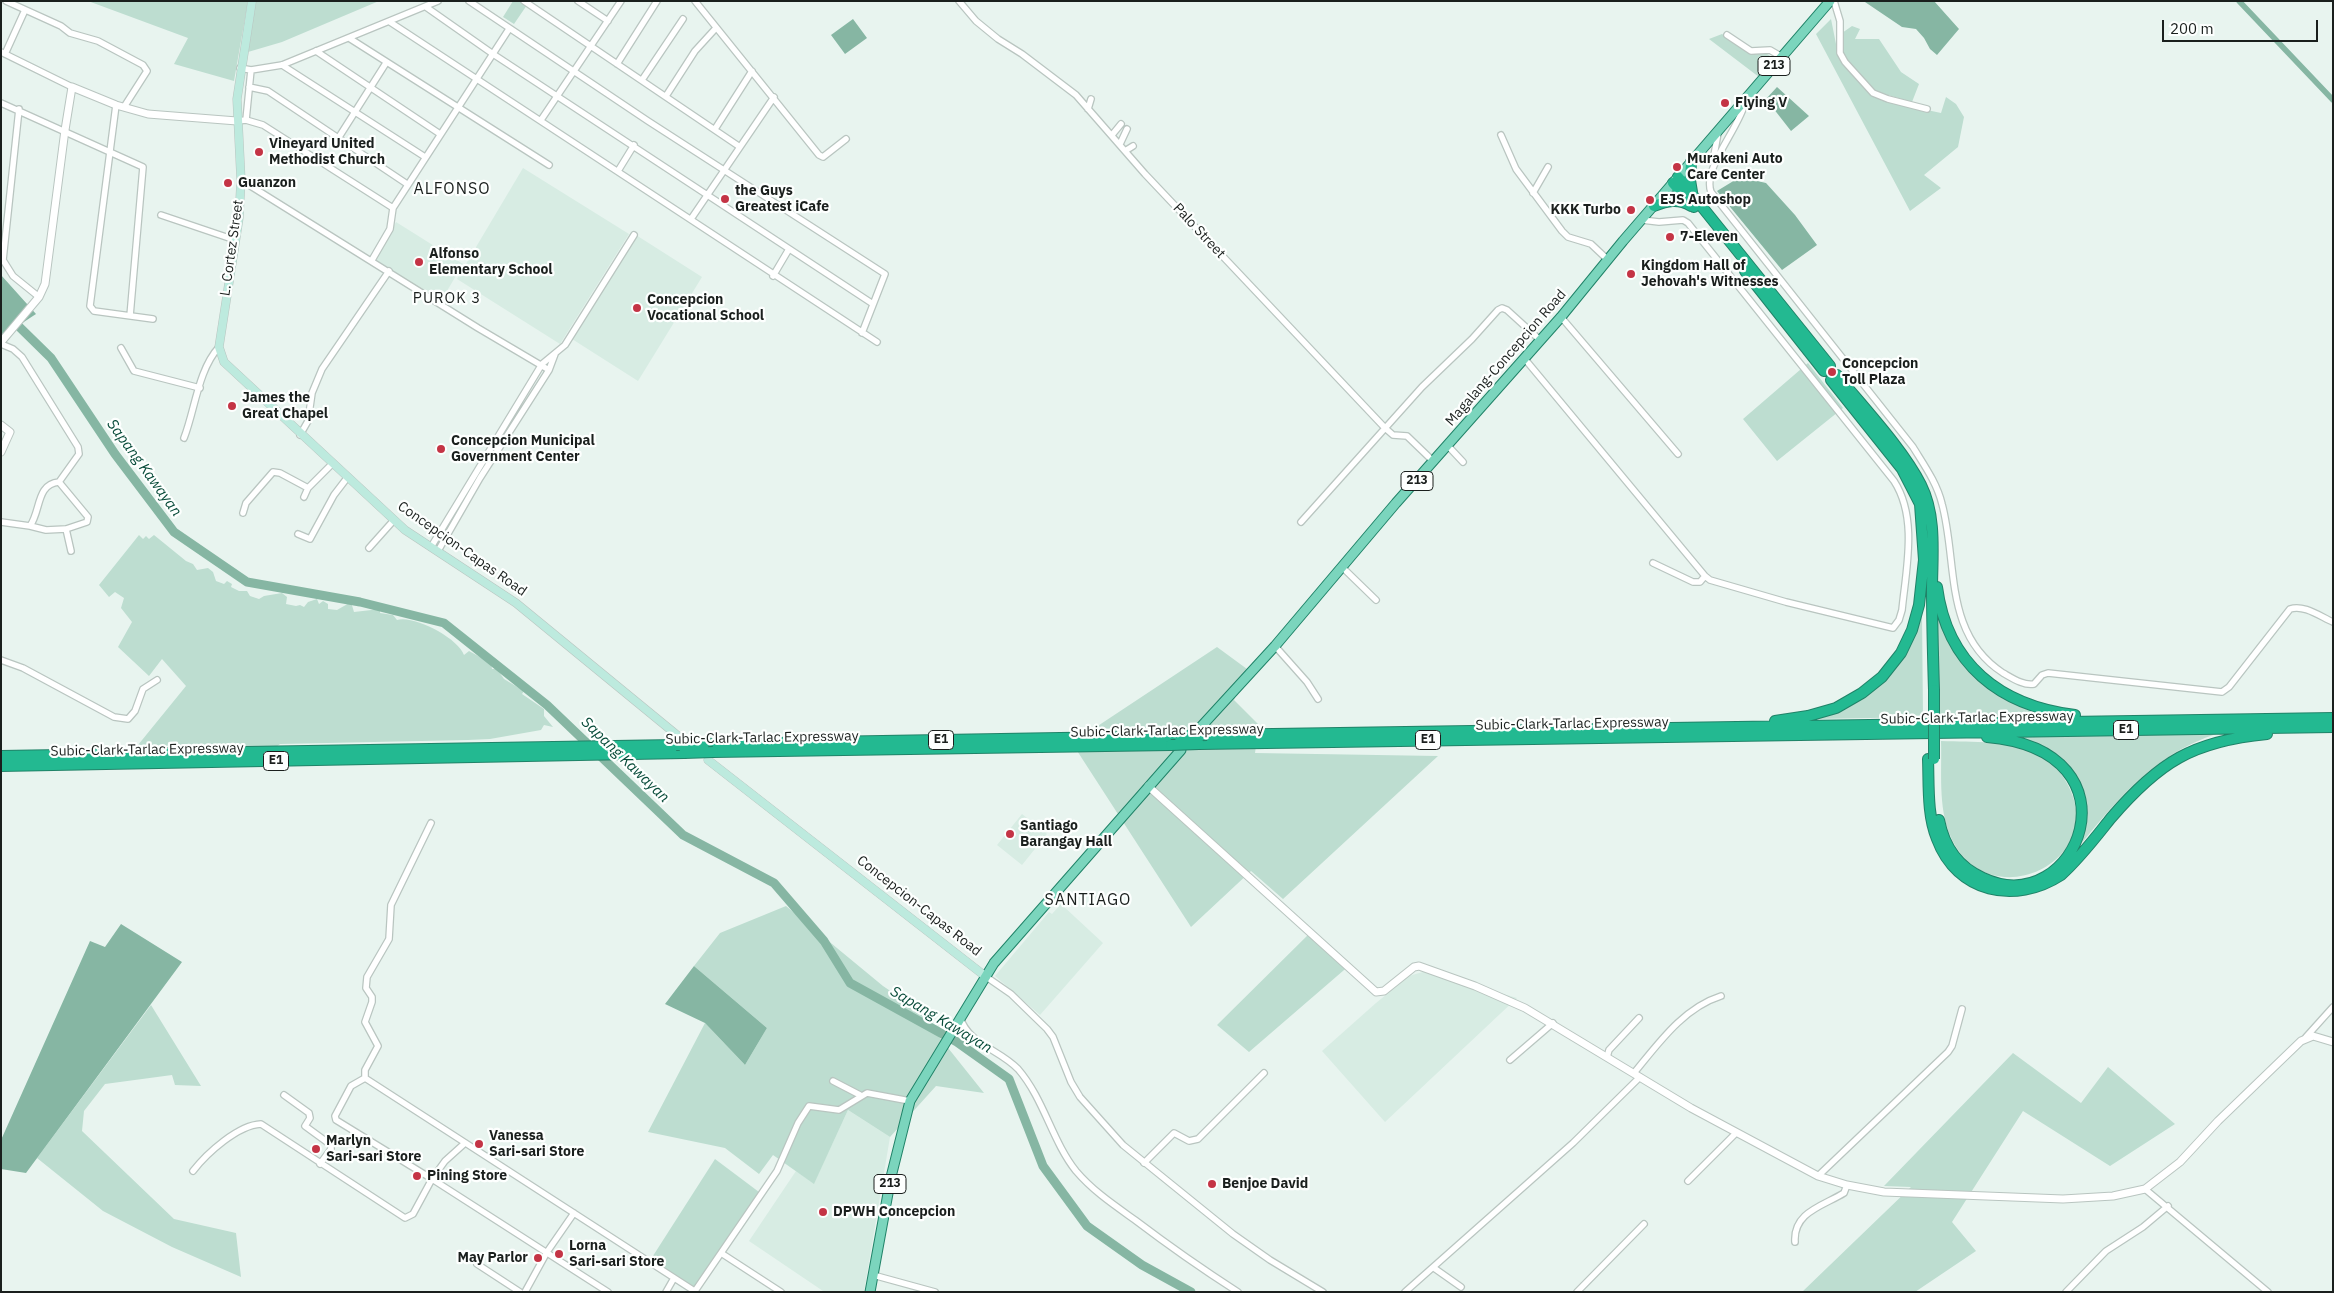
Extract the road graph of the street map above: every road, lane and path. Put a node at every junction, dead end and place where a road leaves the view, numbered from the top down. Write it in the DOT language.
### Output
graph roads {
  1 [pos="6,1"];
  2 [pos="252,1"];
  3 [pos="438,1"];
  4 [pos="469,1"];
  5 [pos="524,1"];
  6 [pos="578,1"];
  7 [pos="621,1"];
  8 [pos="657,1"];
  9 [pos="695,1"];
  10 [pos="959,1"];
  11 [pos="1830,1"];
  12 [pos="1834,1"];
  13 [pos="426,7"];
  14 [pos="25,10"];
  15 [pos="683,18"];
  16 [pos="390,22"];
  17 [pos="608,22"];
  18 [pos="716,28"];
  19 [pos="509,29"];
  20 [pos="1727,35"];
  21 [pos="349,38"];
  22 [pos="592,47"];
  23 [pos="316,51"];
  24 [pos="3,53"];
  25 [pos="493,54"];
  26 [pos="1782,57"];
  27 [pos="386,63"];
  28 [pos="617,64"];
  29 [pos="282,65"];
  30 [pos="240,68"];
  31 [pos="251,70"];
  32 [pos="752,70"];
  33 [pos="575,72"];
  34 [pos="475,80"];
  35 [pos="642,80"];
  36 [pos="72,87"];
  37 [pos="249,87"];
  38 [pos="369,88"];
  39 [pos="558,95"];
  40 [pos="666,96"];
  41 [pos="774,97"];
  42 [pos="1746,98"];
  43 [pos="1092,99"];
  44 [pos="1,102"];
  45 [pos="116,105"];
  46 [pos="124,107"];
  47 [pos="457,108"];
  48 [pos="1927,108"];
  49 [pos="19,109"];
  50 [pos="1088,109"];
  51 [pos="354,113"];
  52 [pos="246,120"];
  53 [pos="541,120"];
  54 [pos="237,121"];
  55 [pos="1121,124"];
  56 [pos="715,129"];
  57 [pos="1127,129"];
  58 [pos="64,130"];
  59 [pos="1719,130"];
  60 [pos="440,134"];
  61 [pos="1501,135"];
  62 [pos="1112,136"];
  63 [pos="339,137"];
  64 [pos="846,139"];
  65 [pos="1120,144"];
  66 [pos="634,145"];
  67 [pos="1133,146"];
  68 [pos="740,147"];
  69 [pos="1125,150"];
  70 [pos="109,152"];
  71 [pos="425,157"];
  72 [pos="1691,162"];
  73 [pos="549,165"];
  74 [pos="1712,166"];
  75 [pos="1548,167"];
  76 [pos="724,170"];
  77 [pos="618,171"];
  78 [pos="241,180"];
  79 [pos="1676,180"];
  80 [pos="408,184"];
  81 [pos="1533,193"];
  82 [pos="708,194"];
  83 [pos="1654,206"];
  84 [pos="1697,206"];
  85 [pos="392,208"];
  86 [pos="161,215"];
  87 [pos="691,220"];
  88 [pos="1642,220"];
  89 [pos="634,235"];
  90 [pos="235,240"];
  91 [pos="789,249"];
  92 [pos="372,260"];
  93 [pos="1608,260"];
  94 [pos="388,271"];
  95 [pos="773,276"];
  96 [pos="39,297"];
  97 [pos="874,304"];
  98 [pos="130,316"];
  99 [pos="1561,317"];
  100 [pos="153,319"];
  101 [pos="862,333"];
  102 [pos="1540,340"];
  103 [pos="2,342"];
  104 [pos="877,342"];
  105 [pos="219,346"];
  106 [pos="121,348"];
  107 [pos="556,352"];
  108 [pos="1524,358"];
  109 [pos="542,364"];
  110 [pos="1827,369"];
  111 [pos="549,370"];
  112 [pos="1834,377"];
  113 [pos="200,388"];
  114 [pos="1,425"];
  115 [pos="1385,428"];
  116 [pos="300,435"];
  117 [pos="184,438"];
  118 [pos="1448,446"];
  119 [pos="1,452"];
  120 [pos="1678,454"];
  121 [pos="1434,462"];
  122 [pos="1463,462"];
  123 [pos="332,464"];
  124 [pos="347,478"];
  125 [pos="59,482"];
  126 [pos="308,488"];
  127 [pos="304,497"];
  128 [pos="243,513"];
  129 [pos="394,520"];
  130 [pos="1,522"];
  131 [pos="1301,522"];
  132 [pos="30,526"];
  133 [pos="66,529"];
  134 [pos="298,534"];
  135 [pos="369,548"];
  136 [pos="435,549"];
  137 [pos="71,550"];
  138 [pos="1928,558"];
  139 [pos="1653,563"];
  140 [pos="1342,567"];
  141 [pos="1705,576"];
  142 [pos="1376,600"];
  143 [pos="2333,622"];
  144 [pos="1275,646"];
  145 [pos="1,660"];
  146 [pos="157,680"];
  147 [pos="1318,700"];
  148 [pos="2333,718"];
  149 [pos="2122,720"];
  150 [pos="1742,727"];
  151 [pos="2333,727"];
  152 [pos="2305,728"];
  153 [pos="1203,732"];
  154 [pos="1946,732"];
  155 [pos="680,742"];
  156 [pos="1181,750"];
  157 [pos="1,756"];
  158 [pos="711,756"];
  159 [pos="1931,759"];
  160 [pos="1,766"];
  161 [pos="1148,786"];
  162 [pos="431,823"];
  163 [pos="985,976"];
  164 [pos="1721,996"];
  165 [pos="2333,1007"];
  166 [pos="1962,1009"];
  167 [pos="1639,1018"];
  168 [pos="959,1020"];
  169 [pos="1553,1024"];
  170 [pos="2306,1037"];
  171 [pos="2333,1042"];
  172 [pos="1607,1057"];
  173 [pos="1510,1060"];
  174 [pos="1264,1073"];
  175 [pos="1637,1075"];
  176 [pos="365,1078"];
  177 [pos="833,1081"];
  178 [pos="284,1095"];
  179 [pos="860,1096"];
  180 [pos="910,1101"];
  181 [pos="1736,1134"];
  182 [pos="465,1143"];
  183 [pos="1144,1163"];
  184 [pos="320,1164"];
  185 [pos="193,1171"];
  186 [pos="1818,1176"];
  187 [pos="432,1179"];
  188 [pos="1688,1181"];
  189 [pos="1847,1185"];
  190 [pos="2145,1189"];
  191 [pos="2168,1206"];
  192 [pos="574,1213"];
  193 [pos="1644,1224"];
  194 [pos="1795,1242"];
  195 [pos="547,1252"];
  196 [pos="721,1253"];
  197 [pos="477,1264"];
  198 [pos="1434,1268"];
  199 [pos="873,1275"];
  200 [pos="674,1278"];
  201 [pos="1461,1287"];
  202 [pos="771,1289"];
  203 [pos="520,1292"];
  204 [pos="525,1292"];
  205 [pos="608,1292"];
  206 [pos="666,1292"];
  207 [pos="696,1292"];
  208 [pos="781,1292"];
  209 [pos="870,1292"];
  210 [pos="935,1292"];
  211 [pos="1238,1292"];
  212 [pos="1323,1292"];
  213 [pos="1405,1292"];
  214 [pos="1577,1292"];
  215 [pos="2066,1292"];
  216 [pos="2268,1292"];
  1 -- 14 [label="street"];
  2 -- 30 [label="main road, L. Cortez Street"];
  3 -- 13 [label="street"];
  4 -- 19 [label="street"];
  5 -- 22 [label="street"];
  6 -- 17 [label="street"];
  7 -- 17 [label="street"];
  8 -- 28 [label="street"];
  9 -- 18 [label="street"];
  10 -- 50 [label="street, Palo Street"];
  11 -- 26 [label="main road, Magalang-Concepcion Road / 213"];
  12 -- 48 [label="street"];
  13 -- 16 [label="street"];
  13 -- 25 [label="street"];
  14 -- 24 [label="street"];
  14 -- 46 [label="street"];
  15 -- 35 [label="street"];
  16 -- 21 [label="street"];
  16 -- 34 [label="street"];
  17 -- 22 [label="street"];
  18 -- 32 [label="street"];
  18 -- 40 [label="street"];
  19 -- 25 [label="street"];
  19 -- 33 [label="street"];
  20 -- 26 [label="street"];
  21 -- 23 [label="street"];
  21 -- 27 [label="street"];
  22 -- 28 [label="street"];
  22 -- 33 [label="street"];
  23 -- 29 [label="street"];
  23 -- 38 [label="street"];
  24 -- 36 [label="street"];
  25 -- 34 [label="street"];
  25 -- 39 [label="street"];
  26 -- 42 [label="main road, Magalang-Concepcion Road / 213"];
  27 -- 38 [label="street"];
  27 -- 47 [label="street"];
  28 -- 35 [label="street"];
  29 -- 31 [label="street"];
  29 -- 51 [label="street"];
  30 -- 31 [label="street"];
  30 -- 54 [label="main road, L. Cortez Street"];
  31 -- 37 [label="street"];
  32 -- 41 [label="street"];
  32 -- 56 [label="street"];
  33 -- 39 [label="street"];
  33 -- 76 [label="street"];
  34 -- 47 [label="street"];
  34 -- 53 [label="street"];
  35 -- 40 [label="street"];
  36 -- 45 [label="street"];
  36 -- 58 [label="street"];
  37 -- 52 [label="street"];
  37 -- 63 [label="street"];
  38 -- 51 [label="street"];
  38 -- 60 [label="street"];
  39 -- 53 [label="street"];
  39 -- 66 [label="street"];
  40 -- 56 [label="street"];
  41 -- 64 [label="street"];
  41 -- 68 [label="street"];
  42 -- 59 [label="main road, Magalang-Concepcion Road / 213"];
  42 -- 74 [label="street"];
  43 -- 50 [label="street"];
  44 -- 49 [label="street"];
  45 -- 46 [label="street"];
  45 -- 70 [label="street"];
  46 -- 54 [label="street"];
  47 -- 60 [label="street"];
  47 -- 73 [label="street"];
  49 -- 58 [label="street"];
  49 -- 96 [label="street"];
  50 -- 62 [label="street, Palo Street"];
  51 -- 63 [label="street"];
  51 -- 71 [label="street"];
  52 -- 54 [label="street"];
  52 -- 85 [label="street"];
  53 -- 77 [label="street"];
  54 -- 78 [label="main road, L. Cortez Street"];
  55 -- 62 [label="street"];
  56 -- 68 [label="street"];
  57 -- 65 [label="street"];
  58 -- 70 [label="street"];
  58 -- 96 [label="street"];
  59 -- 72 [label="main road, Magalang-Concepcion Road / 213"];
  59 -- 74 [label="street"];
  60 -- 71 [label="street"];
  61 -- 81 [label="street"];
  62 -- 65 [label="street, Palo Street"];
  63 -- 80 [label="street"];
  65 -- 69 [label="street, Palo Street"];
  66 -- 77 [label="street"];
  66 -- 82 [label="street"];
  67 -- 69 [label="street"];
  68 -- 76 [label="street"];
  69 -- 115 [label="street, Palo Street"];
  70 -- 98 [label="street"];
  70 -- 98 [label="street"];
  71 -- 80 [label="street"];
  72 -- 79 [label="main road, Magalang-Concepcion Road / 213"];
  72 -- 84 [label="highway"];
  74 -- 143 [label="street"];
  75 -- 81 [label="street"];
  76 -- 82 [label="street"];
  76 -- 97 [label="street"];
  77 -- 87 [label="street"];
  78 -- 90 [label="main road, L. Cortez Street"];
  78 -- 92 [label="street"];
  79 -- 83 [label="main road, Magalang-Concepcion Road / 213"];
  79 -- 84 [label="highway"];
  80 -- 85 [label="street"];
  81 -- 93 [label="street"];
  82 -- 87 [label="street"];
  82 -- 91 [label="street"];
  83 -- 84 [label="highway"];
  83 -- 88 [label="main road, Magalang-Concepcion Road / 213"];
  84 -- 110 [label="highway"];
  85 -- 92 [label="street"];
  86 -- 90 [label="street"];
  87 -- 95 [label="street"];
  88 -- 93 [label="main road, Magalang-Concepcion Road / 213"];
  88 -- 141 [label="street"];
  89 -- 107 [label="street"];
  90 -- 105 [label="main road, L. Cortez Street"];
  91 -- 95 [label="street"];
  91 -- 97 [label="street"];
  92 -- 94 [label="street"];
  93 -- 99 [label="main road, Magalang-Concepcion Road / 213"];
  94 -- 109 [label="street"];
  94 -- 116 [label="street"];
  95 -- 101 [label="street"];
  96 -- 103 [label="street"];
  97 -- 101 [label="street"];
  98 -- 100 [label="street"];
  99 -- 102 [label="main road, Magalang-Concepcion Road / 213"];
  99 -- 120 [label="street"];
  101 -- 104 [label="street"];
  102 -- 108 [label="main road, Magalang-Concepcion Road / 213"];
  102 -- 115 [label="street"];
  103 -- 125 [label="street"];
  105 -- 113 [label="street"];
  105 -- 116 [label="main road, Concepcion-Capas Road"];
  106 -- 113 [label="street"];
  107 -- 109 [label="street"];
  107 -- 111 [label="street"];
  108 -- 118 [label="main road, Magalang-Concepcion Road / 213"];
  108 -- 141 [label="street"];
  109 -- 111 [label="street"];
  109 -- 136 [label="street"];
  111 -- 136 [label="street"];
  112 -- 138 [label="highway"];
  113 -- 117 [label="street"];
  114 -- 119 [label="street"];
  115 -- 121 [label="street, Palo Street"];
  115 -- 131 [label="street"];
  116 -- 123 [label="main road, Concepcion-Capas Road"];
  118 -- 121 [label="main road, Magalang-Concepcion Road / 213"];
  118 -- 122 [label="street"];
  121 -- 140 [label="main road, Magalang-Concepcion Road / 213"];
  123 -- 124 [label="main road, Concepcion-Capas Road"];
  123 -- 126 [label="street"];
  124 -- 129 [label="main road, Concepcion-Capas Road"];
  124 -- 134 [label="street"];
  125 -- 132 [label="street"];
  125 -- 133 [label="street"];
  126 -- 127 [label="street"];
  126 -- 128 [label="street"];
  129 -- 135 [label="street"];
  129 -- 136 [label="main road, Concepcion-Capas Road"];
  130 -- 132 [label="street"];
  132 -- 133 [label="street"];
  133 -- 137 [label="street"];
  136 -- 155 [label="main road, Concepcion-Capas Road"];
  138 -- 149 [label="highway"];
  138 -- 150 [label="highway"];
  138 -- 159 [label="highway"];
  139 -- 141 [label="street"];
  140 -- 142 [label="street"];
  140 -- 144 [label="main road, Magalang-Concepcion Road / 213"];
  144 -- 147 [label="street"];
  144 -- 153 [label="main road, Magalang-Concepcion Road / 213"];
  145 -- 146 [label="street"];
  148 -- 149 [label="highway, Subic-Clark-Tarlac Expressway / E1"];
  149 -- 150 [label="highway, Subic-Clark-Tarlac Expressway / E1"];
  150 -- 153 [label="highway, Subic-Clark-Tarlac Expressway / E1"];
  151 -- 152 [label="highway, Subic-Clark-Tarlac Expressway / E1"];
  152 -- 154 [label="highway, Subic-Clark-Tarlac Expressway / E1"];
  152 -- 159 [label="highway"];
  153 -- 155 [label="highway, Subic-Clark-Tarlac Expressway / E1, bridge"];
  154 -- 158 [label="highway, Subic-Clark-Tarlac Expressway / E1, bridge"];
  154 -- 159 [label="highway"];
  155 -- 157 [label="highway, Subic-Clark-Tarlac Expressway / E1"];
  156 -- 161 [label="main road, 213"];
  158 -- 160 [label="highway, Subic-Clark-Tarlac Expressway / E1, bridge"];
  158 -- 163 [label="main road, Concepcion-Capas Road"];
  161 -- 163 [label="main road, 213"];
  161 -- 169 [label="street"];
  162 -- 176 [label="street"];
  163 -- 168 [label="main road, Concepcion-Capas Road / 213"];
  163 -- 183 [label="street"];
  164 -- 175 [label="street"];
  165 -- 170 [label="street"];
  166 -- 186 [label="street"];
  167 -- 172 [label="street"];
  168 -- 180 [label="main road, Concepcion-Capas Road / 213"];
  168 -- 211 [label="street"];
  169 -- 172 [label="street"];
  169 -- 173 [label="street"];
  170 -- 171 [label="street"];
  170 -- 190 [label="street"];
  172 -- 175 [label="street"];
  174 -- 183 [label="street"];
  175 -- 181 [label="street"];
  175 -- 198 [label="street"];
  176 -- 182 [label="street"];
  176 -- 187 [label="street"];
  177 -- 179 [label="street"];
  178 -- 184 [label="street"];
  179 -- 180 [label="street"];
  179 -- 196 [label="street"];
  180 -- 199 [label="main road, Concepcion-Capas Road / 213"];
  181 -- 186 [label="street"];
  181 -- 188 [label="street"];
  182 -- 187 [label="street"];
  182 -- 192 [label="street"];
  183 -- 212 [label="street"];
  184 -- 185 [label="street"];
  184 -- 187 [label="street"];
  186 -- 189 [label="street"];
  187 -- 195 [label="street"];
  189 -- 190 [label="street"];
  189 -- 194 [label="street"];
  190 -- 191 [label="street"];
  191 -- 215 [label="street"];
  191 -- 216 [label="street"];
  192 -- 195 [label="street"];
  192 -- 200 [label="street"];
  193 -- 214 [label="street"];
  195 -- 204 [label="street"];
  195 -- 205 [label="street"];
  196 -- 202 [label="street"];
  196 -- 207 [label="street"];
  197 -- 203 [label="street"];
  198 -- 201 [label="street"];
  198 -- 213 [label="street"];
  199 -- 209 [label="main road, Concepcion-Capas Road / 213"];
  199 -- 210 [label="street"];
  200 -- 206 [label="street"];
  200 -- 207 [label="street"];
  202 -- 208 [label="street"];
}
